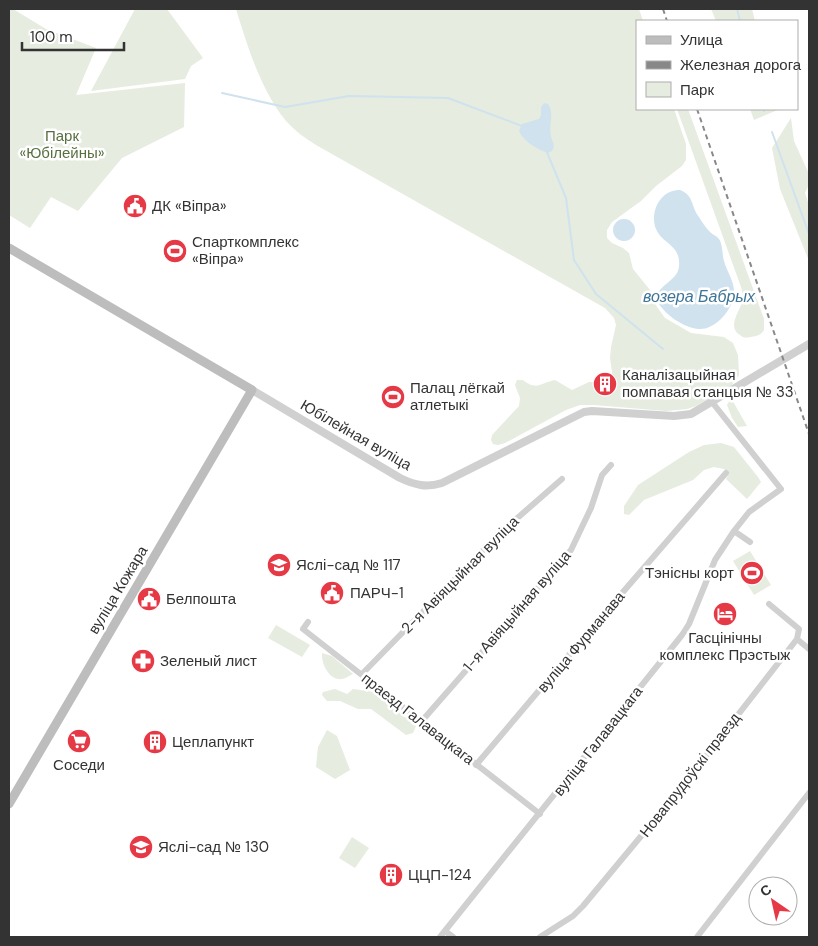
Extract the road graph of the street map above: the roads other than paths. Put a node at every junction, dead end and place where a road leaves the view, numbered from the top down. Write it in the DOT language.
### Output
graph roads {
  1 [pos="9,248"];
  2 [pos="809,344"];
  3 [pos="252,390"];
  4 [pos="712,402"];
  5 [pos="611,465"];
  6 [pos="726,473"];
  7 [pos="562,479"];
  8 [pos="734,531"];
  9 [pos="750,542"];
  10 [pos="769,604"];
  11 [pos="308,622"];
  12 [pos="797,639"];
  13 [pos="809,649"];
  14 [pos="362,674"];
  15 [pos="422,722"];
  16 [pos="476,765"];
  17 [pos="809,793"];
  18 [pos="9,804"];
  19 [pos="540,814"];
  20 [pos="445,931"];
  21 [pos="440,937"];
  22 [pos="453,937"];
  23 [pos="540,937"];
  24 [pos="697,937"];
  1 -- 3 [label="main road, Юбілейная вуліца"];
  2 -- 4 [label="street"];
  3 -- 4 [label="street, Юбілейная вуліца"];
  3 -- 18 [label="main road, вуліца Кожара"];
  4 -- 8 [label="street, вуліца Галавацкага"];
  5 -- 15 [label="street, 1-я Авіяцыйная вуліца"];
  6 -- 16 [label="street, вуліца Фурманава"];
  7 -- 14 [label="street, 2-я Авіяцыйная вуліца"];
  8 -- 9 [label="street"];
  8 -- 19 [label="street, вуліца Галавацкага"];
  10 -- 12 [label="street"];
  11 -- 14 [label="street, праезд Галавацкага"];
  12 -- 13 [label="street"];
  12 -- 23 [label="street, Новапрудоўскі праезд"];
  14 -- 15 [label="street, праезд Галавацкага"];
  15 -- 16 [label="street, праезд Галавацкага"];
  16 -- 19 [label="street, праезд Галавацкага"];
  17 -- 24 [label="street"];
  19 -- 20 [label="street, вуліца Галавацкага"];
  20 -- 21 [label="street, вуліца Галавацкага"];
  20 -- 22 [label="street"];
}
